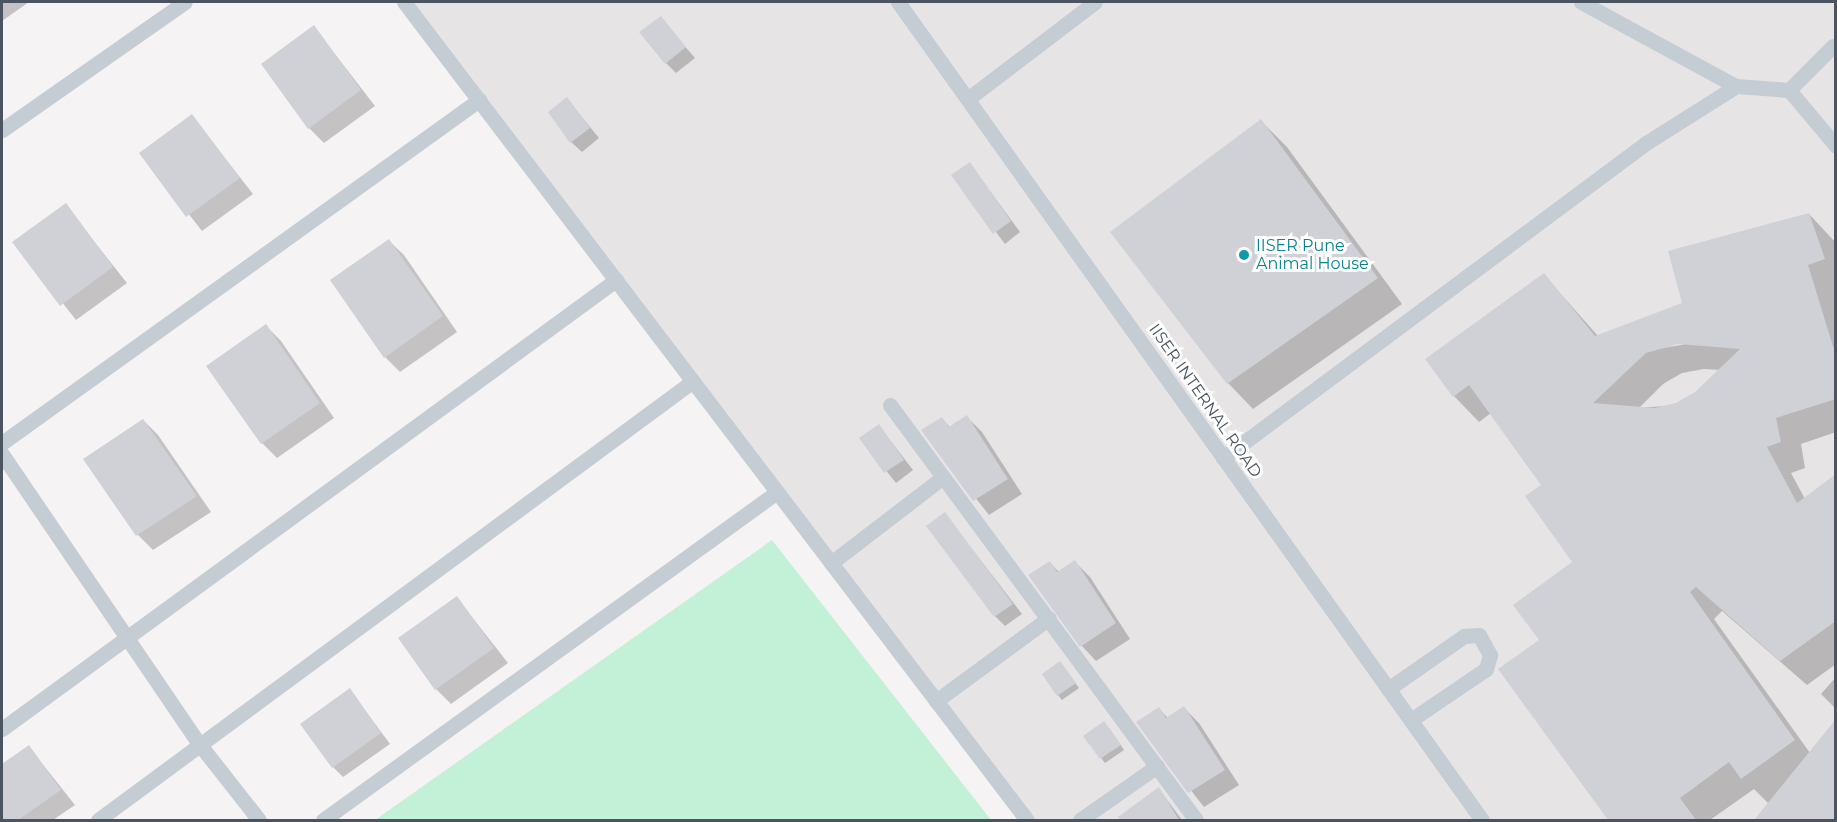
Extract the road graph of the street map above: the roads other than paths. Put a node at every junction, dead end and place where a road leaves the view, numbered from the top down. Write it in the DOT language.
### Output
graph roads {
  1 [pos="185,2"];
  2 [pos="404,2"];
  3 [pos="898,2"];
  4 [pos="1095,2"];
  5 [pos="1581,2"];
  6 [pos="1835,45"];
  7 [pos="1736,87"];
  8 [pos="1789,90"];
  9 [pos="969,98"];
  10 [pos="479,100"];
  11 [pos="2,130"];
  12 [pos="1836,146"];
  13 [pos="616,280"];
  14 [pos="693,381"];
  15 [pos="890,405"];
  16 [pos="2,443"];
  17 [pos="2,454"];
  18 [pos="1223,458"];
  19 [pos="943,477"];
  20 [pos="777,492"];
  21 [pos="831,562"];
  22 [pos="1049,618"];
  23 [pos="126,638"];
  24 [pos="1388,689"];
  25 [pos="936,701"];
  26 [pos="1411,720"];
  27 [pos="2,729"];
  28 [pos="201,745"];
  29 [pos="1157,766"];
  30 [pos="98,820"];
  31 [pos="259,820"];
  32 [pos="323,820"];
  33 [pos="1027,820"];
  34 [pos="1080,820"];
  35 [pos="1196,820"];
  36 [pos="1482,820"];
  1 -- 11 [label="lane"];
  2 -- 10 [label="lane"];
  3 -- 9 [label="lane, IISER INTERNAL ROAD"];
  4 -- 9 [label="lane"];
  5 -- 7 [label="lane"];
  6 -- 8 [label="lane"];
  7 -- 8 [label="lane"];
  7 -- 18 [label="lane"];
  8 -- 12 [label="lane"];
  9 -- 18 [label="lane, IISER INTERNAL ROAD"];
  10 -- 13 [label="lane"];
  10 -- 16 [label="lane"];
  13 -- 14 [label="lane"];
  13 -- 23 [label="lane"];
  14 -- 20 [label="lane"];
  14 -- 28 [label="lane"];
  15 -- 19 [label="lane"];
  17 -- 23 [label="lane"];
  18 -- 24 [label="lane, IISER INTERNAL ROAD"];
  19 -- 21 [label="lane"];
  19 -- 22 [label="lane"];
  20 -- 21 [label="lane"];
  20 -- 32 [label="lane"];
  21 -- 25 [label="lane"];
  22 -- 25 [label="lane"];
  22 -- 29 [label="lane"];
  23 -- 27 [label="lane"];
  23 -- 28 [label="lane"];
  24 -- 26 [label="lane, IISER INTERNAL ROAD"];
  24 -- 26 [label="lane"];
  25 -- 33 [label="lane"];
  26 -- 36 [label="lane, IISER INTERNAL ROAD"];
  28 -- 30 [label="lane"];
  28 -- 31 [label="lane"];
  29 -- 34 [label="lane"];
  29 -- 35 [label="lane"];
}
